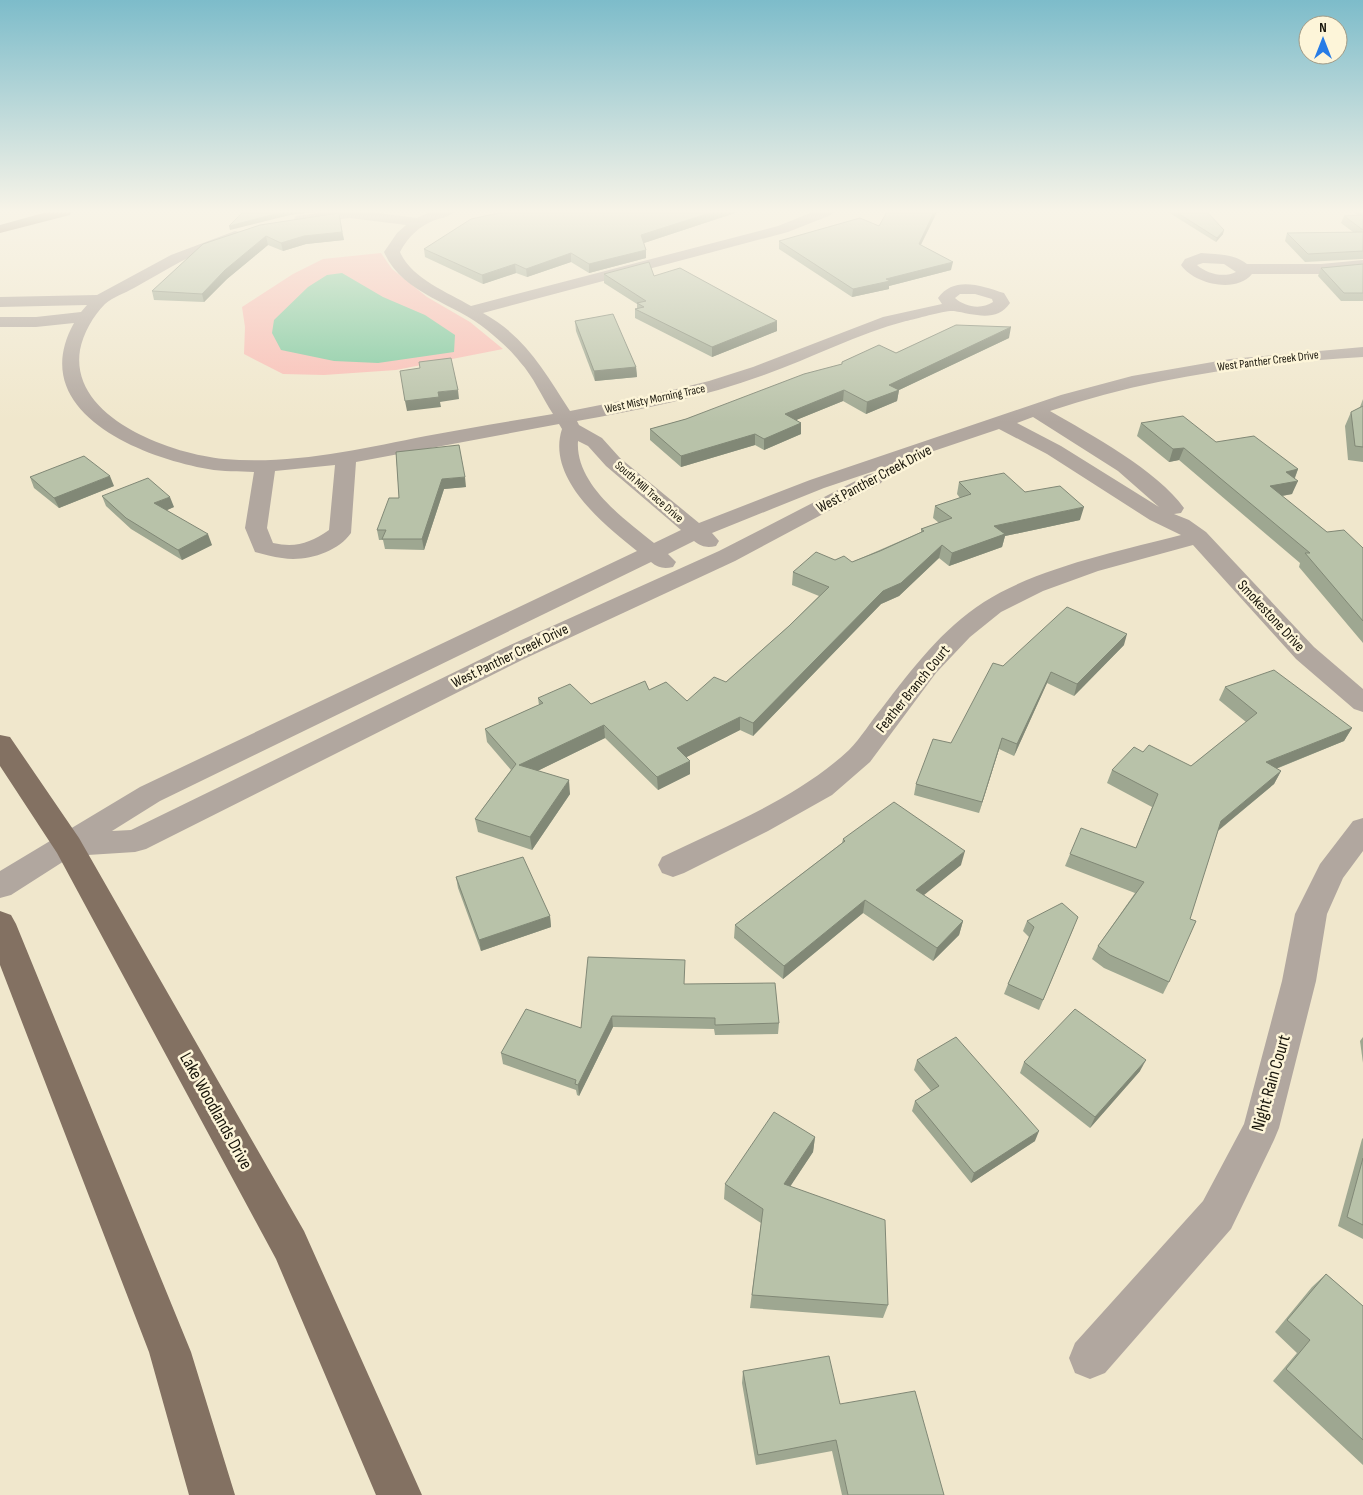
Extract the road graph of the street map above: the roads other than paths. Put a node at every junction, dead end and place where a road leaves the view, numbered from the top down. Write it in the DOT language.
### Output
graph roads {
  1 [pos="133,282"];
  2 [pos="419,282"];
  3 [pos="582,282"];
  4 [pos="100,300"];
  5 [pos="0,302"];
  6 [pos="954,306"];
  7 [pos="470,311"];
  8 [pos="84,317"];
  9 [pos="0,322"];
  10 [pos="1363,352"];
  11 [pos="1034,410"];
  12 [pos="1001,422"];
  13 [pos="569,423"];
  14 [pos="944,442"];
  15 [pos="346,457"];
  16 [pos="265,466"];
  17 [pos="1190,531"];
  18 [pos="695,532"];
  19 [pos="652,553"];
  20 [pos="727,556"];
  21 [pos="682,576"];
  22 [pos="1363,703"];
  23 [pos="0,744"];
  24 [pos="1363,828"];
  25 [pos="68,846"];
  26 [pos="673,865"];
  27 [pos="0,886"];
  28 [pos="0,924"];
  29 [pos="1090,1358"];
  30 [pos="212,1495"];
  31 [pos="399,1495"];
  1 -- 4 [label="street"];
  2 -- 7 [label="street, South Mill Trace Drive"];
  3 -- 7 [label="street"];
  4 -- 5 [label="street"];
  4 -- 8 [label="street, West Misty Morning Trace"];
  6 -- 13 [label="street, West Misty Morning Trace"];
  7 -- 13 [label="street, South Mill Trace Drive"];
  8 -- 9 [label="street"];
  8 -- 16 [label="street, West Misty Morning Trace"];
  10 -- 11 [label="street, West Panther Creek Drive"];
  11 -- 12 [label="street, West Panther Creek Drive"];
  11 -- 17 [label="street, Smokestone Drive"];
  12 -- 14 [label="street, West Panther Creek Drive"];
  12 -- 17 [label="street, Smokestone Drive"];
  13 -- 15 [label="street, West Misty Morning Trace"];
  13 -- 18 [label="street, South Mill Trace Drive"];
  13 -- 19 [label="street"];
  14 -- 18 [label="street, West Panther Creek Drive"];
  14 -- 20 [label="street, West Panther Creek Drive"];
  15 -- 16 [label="street, West Misty Morning Trace"];
  15 -- 16 [label="street"];
  17 -- 22 [label="street, Smokestone Drive"];
  17 -- 26 [label="street, Feather Branch Court"];
  18 -- 19 [label="street, West Panther Creek Drive"];
  18 -- 20 [label="street, South Mill Trace Drive"];
  19 -- 21 [label="street"];
  19 -- 25 [label="street, West Panther Creek Drive"];
  20 -- 21 [label="street, West Panther Creek Drive"];
  21 -- 25 [label="street, West Panther Creek Drive"];
  23 -- 25 [label="main road, Lake Woodlands Drive"];
  24 -- 29 [label="street, Night Rain Court"];
  25 -- 27 [label="street, West Panther Creek Drive"];
  25 -- 31 [label="main road, Lake Woodlands Drive"];
  28 -- 30 [label="main road"];
}
